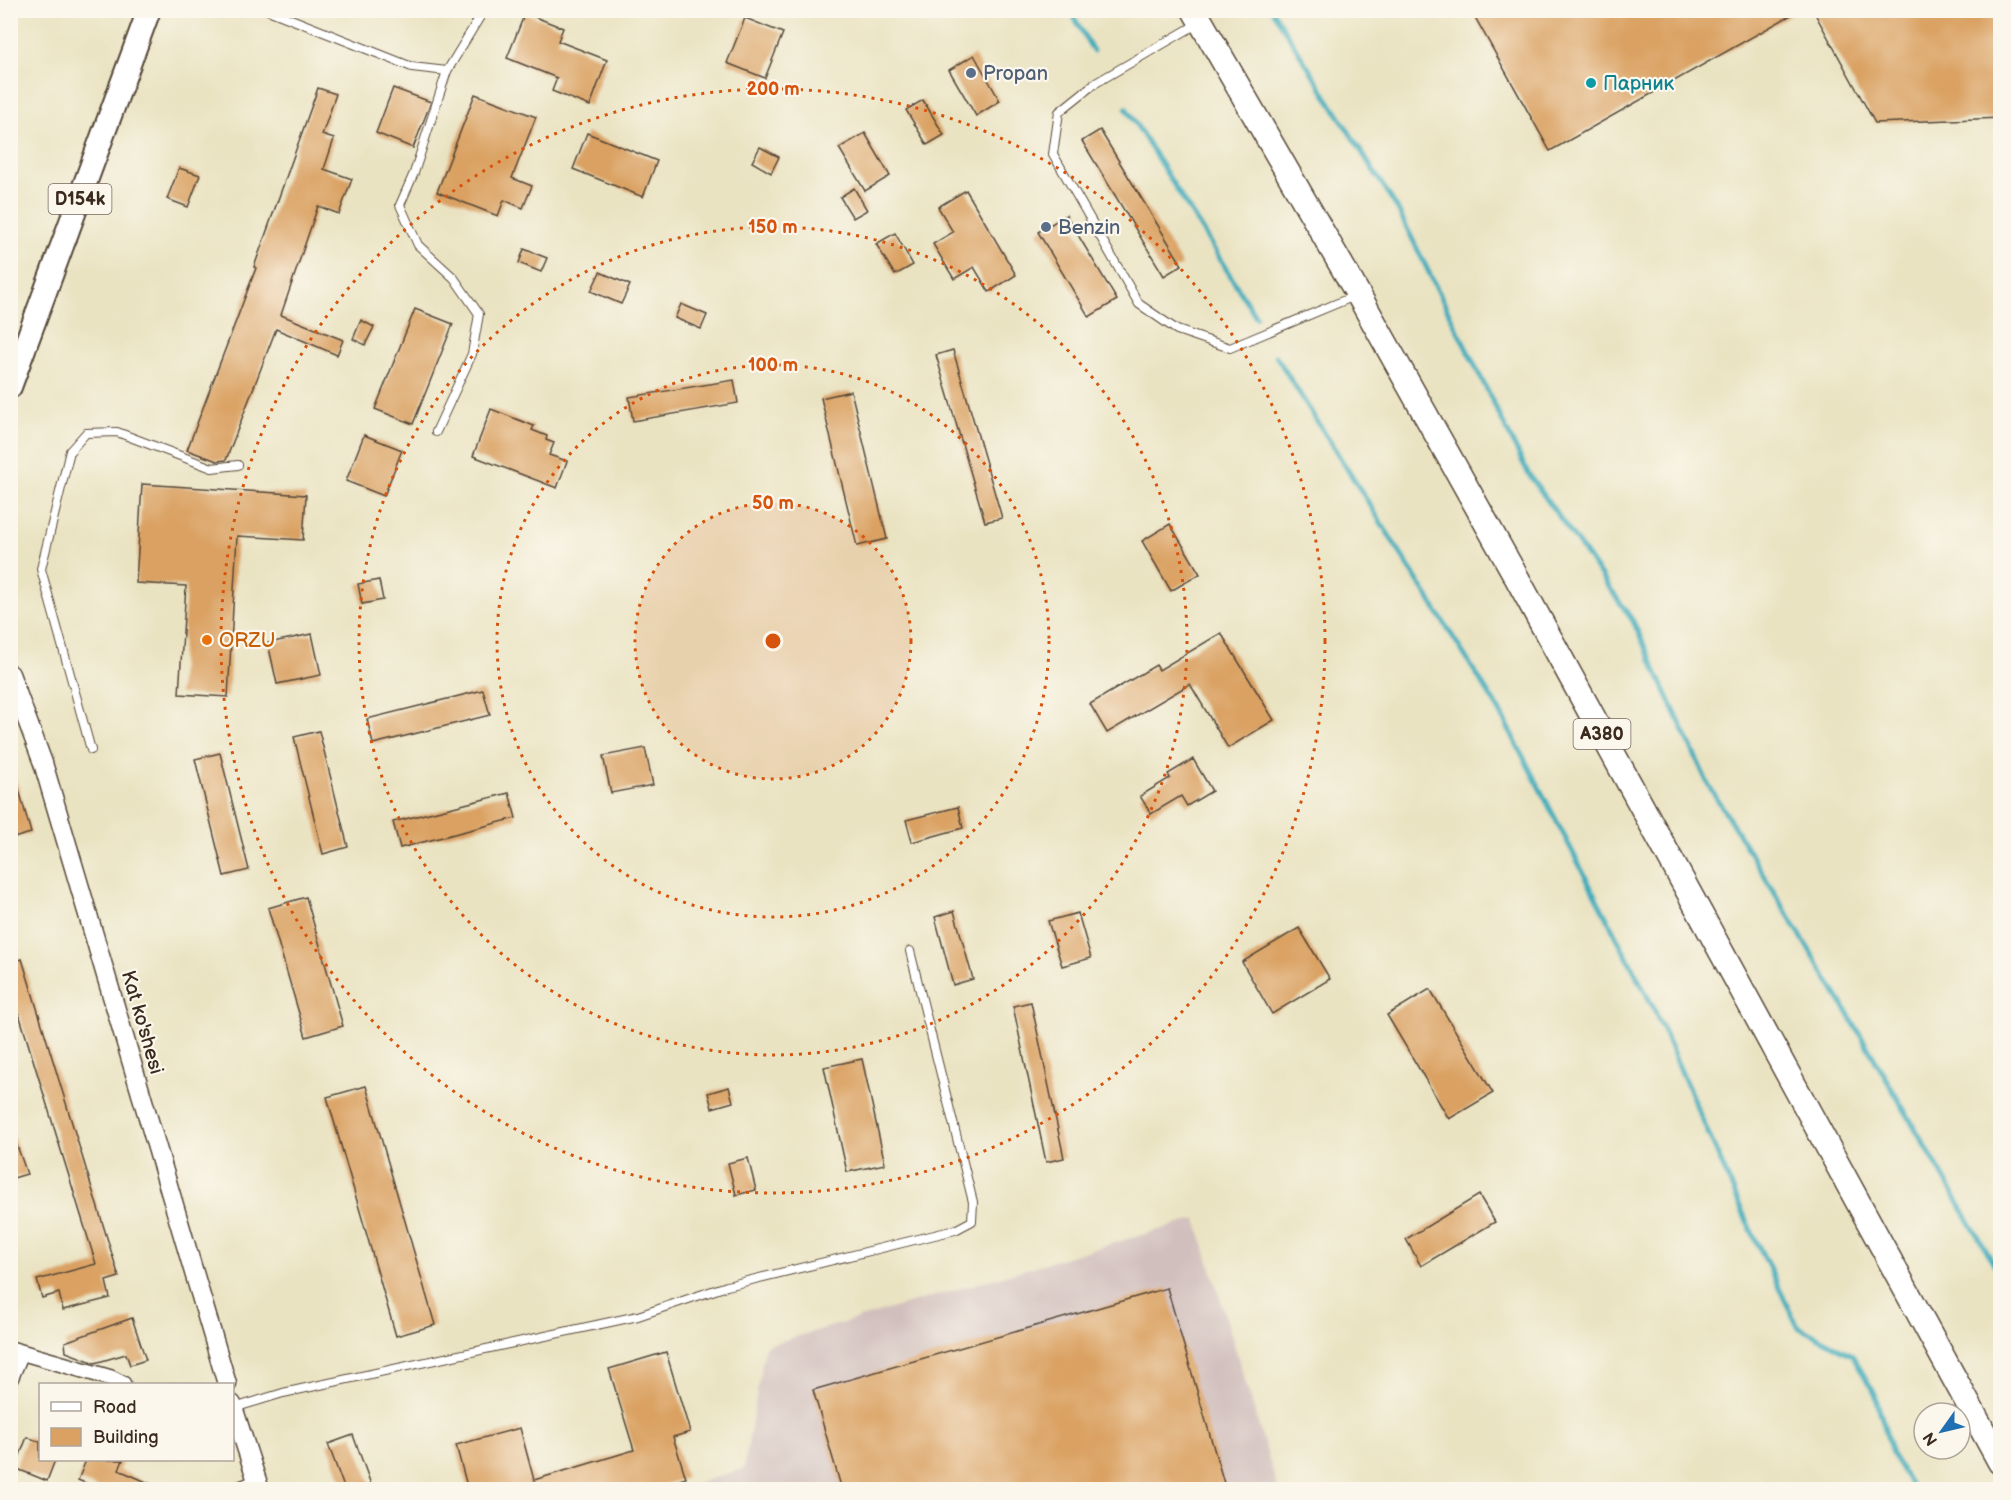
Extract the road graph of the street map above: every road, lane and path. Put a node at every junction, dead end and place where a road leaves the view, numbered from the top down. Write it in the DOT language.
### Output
graph roads {
  1 [pos="149,10"];
  2 [pos="268,10"];
  3 [pos="484,10"];
  4 [pos="1197,16"];
  5 [pos="447,70"];
  6 [pos="1358,294"];
  7 [pos="10,387"];
  8 [pos="436,432"];
  9 [pos="238,465"];
  10 [pos="10,674"];
  11 [pos="91,750"];
  12 [pos="910,951"];
  13 [pos="16,1351"];
  14 [pos="10,1379"];
  15 [pos="121,1383"];
  16 [pos="227,1383"];
  17 [pos="234,1406"];
  18 [pos="234,1412"];
  19 [pos="237,1432"];
  20 [pos="2001,1462"];
  21 [pos="259,1486"];
  22 [pos="238,1490"];
  1 -- 7 [label="main road, D154k"];
  2 -- 5 [label="lane"];
  3 -- 5 [label="lane"];
  4 -- 6 [label="highway, A380"];
  4 -- 6 [label="lane"];
  5 -- 8 [label="lane"];
  6 -- 20 [label="highway, A380"];
  9 -- 11 [label="lane"];
  10 -- 16 [label="street, Kat ko'shesi"];
  12 -- 17 [label="lane"];
  13 -- 14 [label="street"];
  13 -- 15 [label="street"];
  18 -- 19 [label="street"];
  19 -- 21 [label="street"];
  21 -- 22 [label="street"];
}
